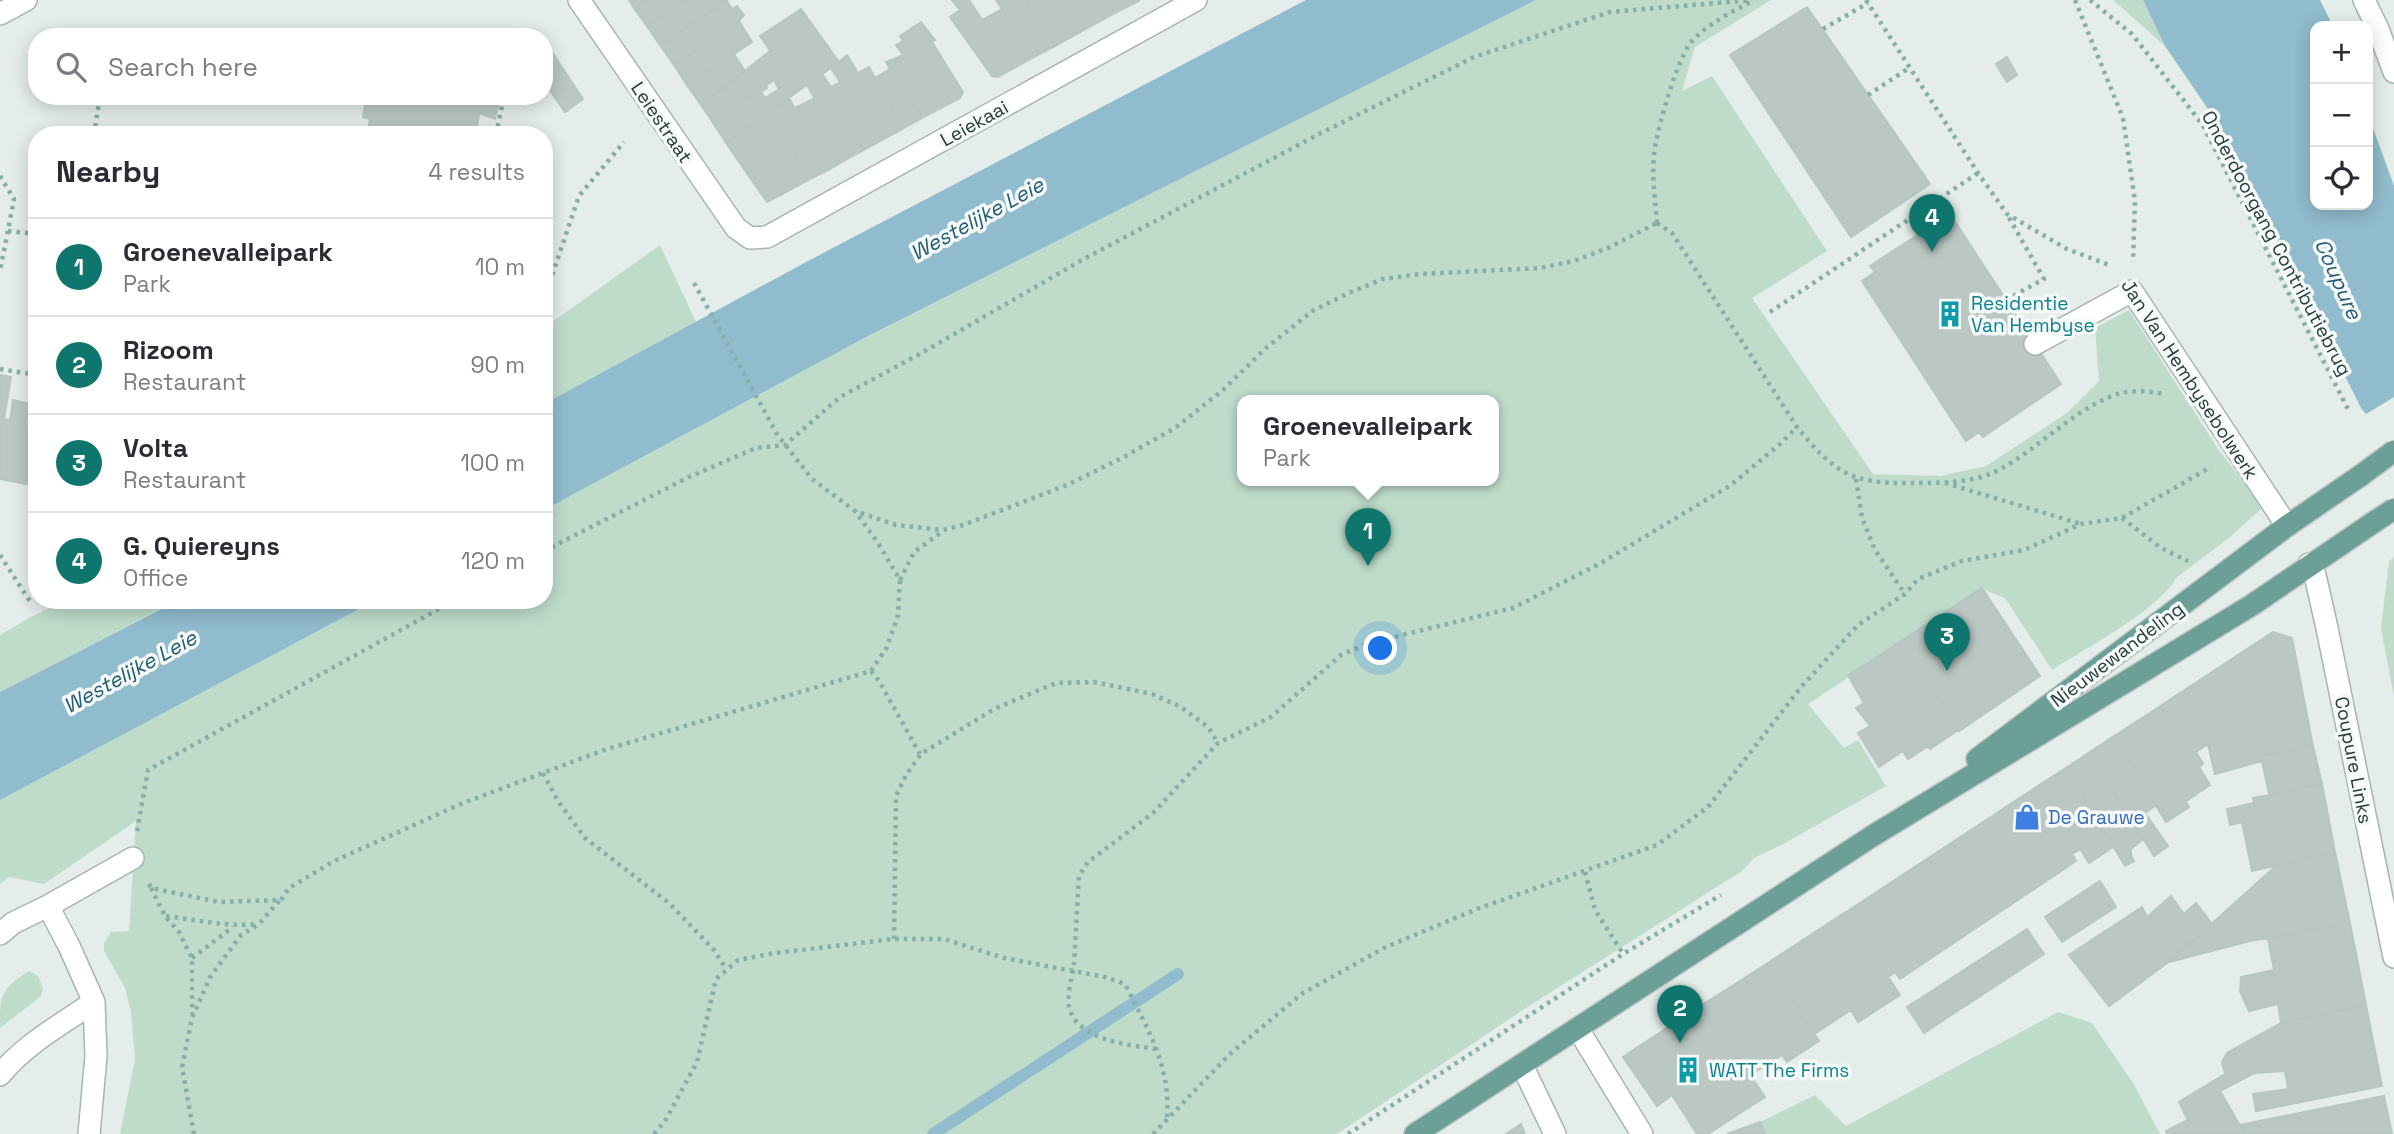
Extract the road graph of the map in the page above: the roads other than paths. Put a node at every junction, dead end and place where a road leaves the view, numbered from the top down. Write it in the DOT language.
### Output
graph roads {
  1 [pos="26,0"];
  2 [pos="579,0"];
  3 [pos="1196,0"];
  4 [pos="2364,0"];
  5 [pos="0,14"];
  6 [pos="2394,72"];
  7 [pos="750,238"];
  8 [pos="2035,344"];
  9 [pos="2394,451"];
  10 [pos="2394,509"];
  11 [pos="2287,526"];
  12 [pos="2309,564"];
  13 [pos="1874,835"];
  14 [pos="132,858"];
  15 [pos="48,906"];
  16 [pos="0,934"];
  17 [pos="2394,957"];
  18 [pos="94,1002"];
  19 [pos="1578,1029"];
  20 [pos="1522,1065"];
  21 [pos="0,1074"];
  22 [pos="89,1134"];
  23 [pos="1415,1134"];
  24 [pos="1555,1134"];
  25 [pos="1642,1134"];
  1 -- 5 [label="street"];
  2 -- 7 [label="street, Leiestraat"];
  3 -- 7 [label="street, Leiekaai"];
  4 -- 6 [label="street"];
  8 -- 11 [label="street, Jan Van Hembysebolwerk"];
  9 -- 11 [label="main road, Nieuwewandeling, bridge"];
  10 -- 12 [label="main road, Nieuwewandeling, bridge"];
  11 -- 13 [label="main road, Nieuwewandeling"];
  12 -- 13 [label="main road, Nieuwewandeling"];
  12 -- 17 [label="street, Coupure Links"];
  13 -- 19 [label="main road, Nieuwewandeling"];
  14 -- 15 [label="street"];
  15 -- 16 [label="street"];
  15 -- 18 [label="street"];
  18 -- 21 [label="street"];
  18 -- 22 [label="street"];
  19 -- 20 [label="main road, Nieuwewandeling"];
  19 -- 25 [label="street"];
  20 -- 23 [label="main road, Nieuwewandeling"];
  20 -- 24 [label="street"];
}
